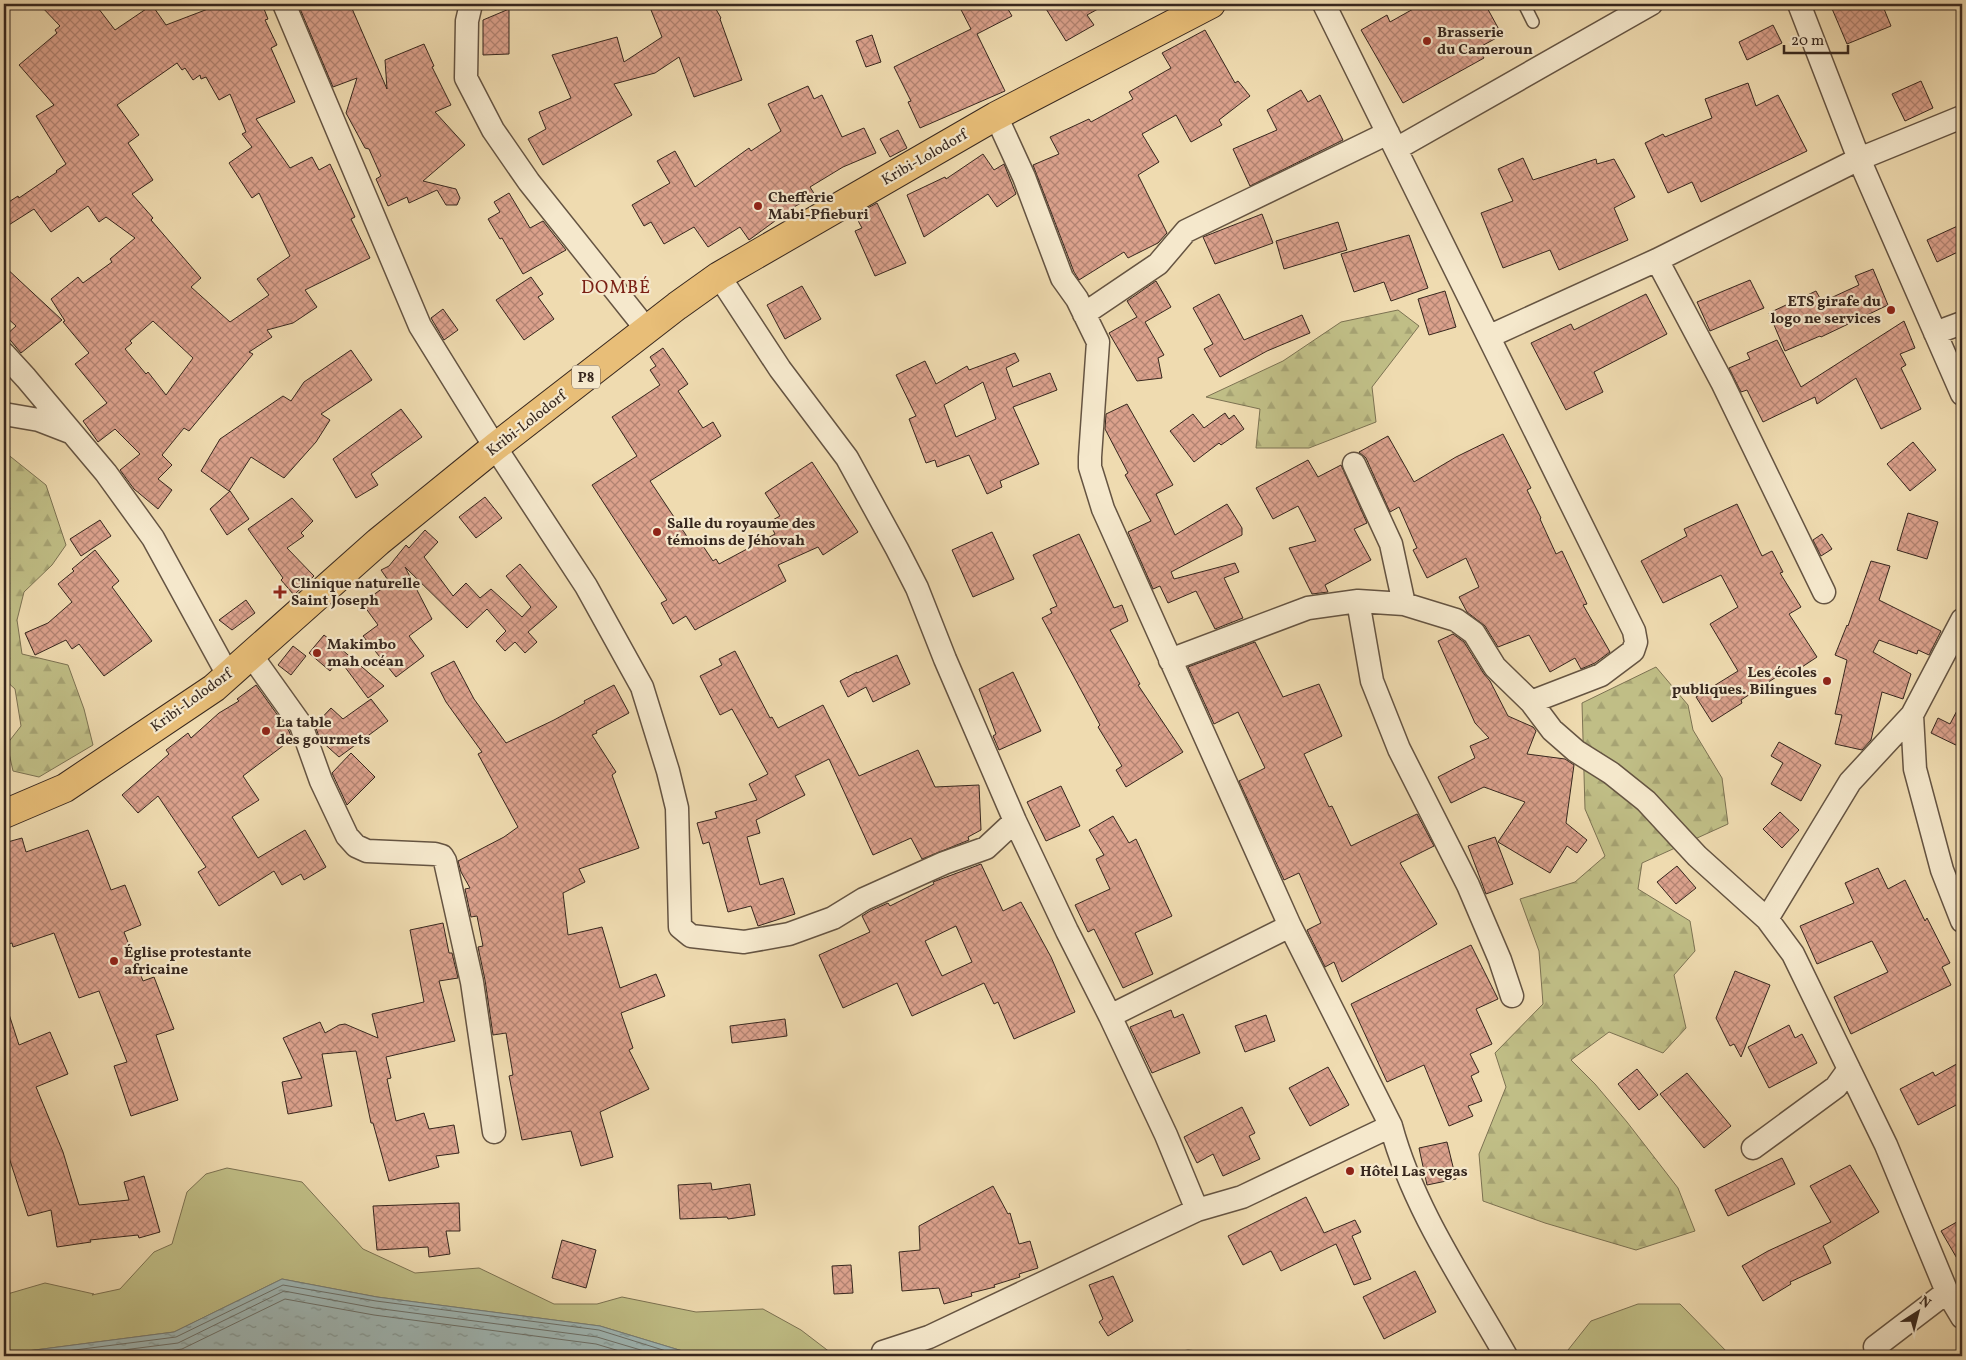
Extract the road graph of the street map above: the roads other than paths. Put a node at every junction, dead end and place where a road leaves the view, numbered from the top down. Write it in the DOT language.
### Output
graph roads {
  1 [pos="284,4"];
  2 [pos="471,4"];
  3 [pos="1211,4"];
  4 [pos="1324,4"];
  5 [pos="1524,4"];
  6 [pos="1651,4"];
  7 [pos="1799,4"];
  8 [pos="1533,22"];
  9 [pos="996,116"];
  10 [pos="1962,117"];
  11 [pos="1392,141"];
  12 [pos="1859,159"];
  13 [pos="1657,260"];
  14 [pos="719,276"];
  15 [pos="1084,314"];
  16 [pos="1962,323"];
  17 [pos="647,330"];
  18 [pos="1935,333"];
  19 [pos="1490,336"];
  20 [pos="4,354"];
  21 [pos="1962,394"];
  22 [pos="4,414"];
  23 [pos="71,432"];
  24 [pos="495,447"];
  25 [pos="1354,464"];
  26 [pos="1824,592"];
  27 [pos="1358,602"];
  28 [pos="1404,604"];
  29 [pos="1962,620"];
  30 [pos="251,654"];
  31 [pos="1170,660"];
  32 [pos="228,675"];
  33 [pos="1531,702"];
  34 [pos="1912,716"];
  35 [pos="4,814"];
  36 [pos="1015,821"];
  37 [pos="1767,919"];
  38 [pos="1962,921"];
  39 [pos="1290,926"];
  40 [pos="1512,996"];
  41 [pos="1110,1016"];
  42 [pos="1849,1069"];
  43 [pos="1391,1126"];
  44 [pos="494,1132"];
  45 [pos="1753,1148"];
  46 [pos="1197,1210"];
  47 [pos="1946,1292"];
  48 [pos="1962,1317"];
  49 [pos="1875,1347"];
  50 [pos="883,1352"];
  51 [pos="1506,1356"];
  1 -- 24 [label="street"];
  2 -- 17 [label="street"];
  3 -- 9 [label="main road, Kribi-Lolodorf / P8"];
  4 -- 11 [label="street"];
  5 -- 8 [label="lane"];
  6 -- 11 [label="street"];
  7 -- 12 [label="street"];
  9 -- 14 [label="main road, Kribi-Lolodorf / P8"];
  9 -- 15 [label="street"];
  10 -- 12 [label="street"];
  11 -- 15 [label="street"];
  11 -- 19 [label="street"];
  12 -- 13 [label="street"];
  12 -- 18 [label="street"];
  13 -- 19 [label="street"];
  13 -- 26 [label="street"];
  14 -- 17 [label="main road, Kribi-Lolodorf / P8"];
  14 -- 36 [label="street"];
  15 -- 31 [label="street"];
  16 -- 18 [label="street"];
  17 -- 24 [label="main road, Kribi-Lolodorf / P8"];
  18 -- 21 [label="street"];
  19 -- 33 [label="street"];
  20 -- 23 [label="street"];
  22 -- 23 [label="street"];
  23 -- 32 [label="street"];
  24 -- 30 [label="main road, Kribi-Lolodorf / P8"];
  24 -- 36 [label="street"];
  25 -- 28 [label="street"];
  27 -- 28 [label="street"];
  27 -- 31 [label="street"];
  27 -- 40 [label="street"];
  28 -- 33 [label="street"];
  29 -- 34 [label="street"];
  30 -- 32 [label="main road, Kribi-Lolodorf / P8"];
  30 -- 44 [label="street"];
  31 -- 39 [label="street"];
  32 -- 35 [label="main road, Kribi-Lolodorf / P8"];
  33 -- 37 [label="street"];
  34 -- 37 [label="street"];
  34 -- 38 [label="street"];
  36 -- 41 [label="street"];
  37 -- 42 [label="street"];
  39 -- 41 [label="street"];
  39 -- 43 [label="street"];
  41 -- 46 [label="street"];
  42 -- 45 [label="street"];
  42 -- 47 [label="street"];
  43 -- 46 [label="street"];
  43 -- 51 [label="street"];
  46 -- 50 [label="street"];
  47 -- 48 [label="street"];
  47 -- 49 [label="street"];
}
